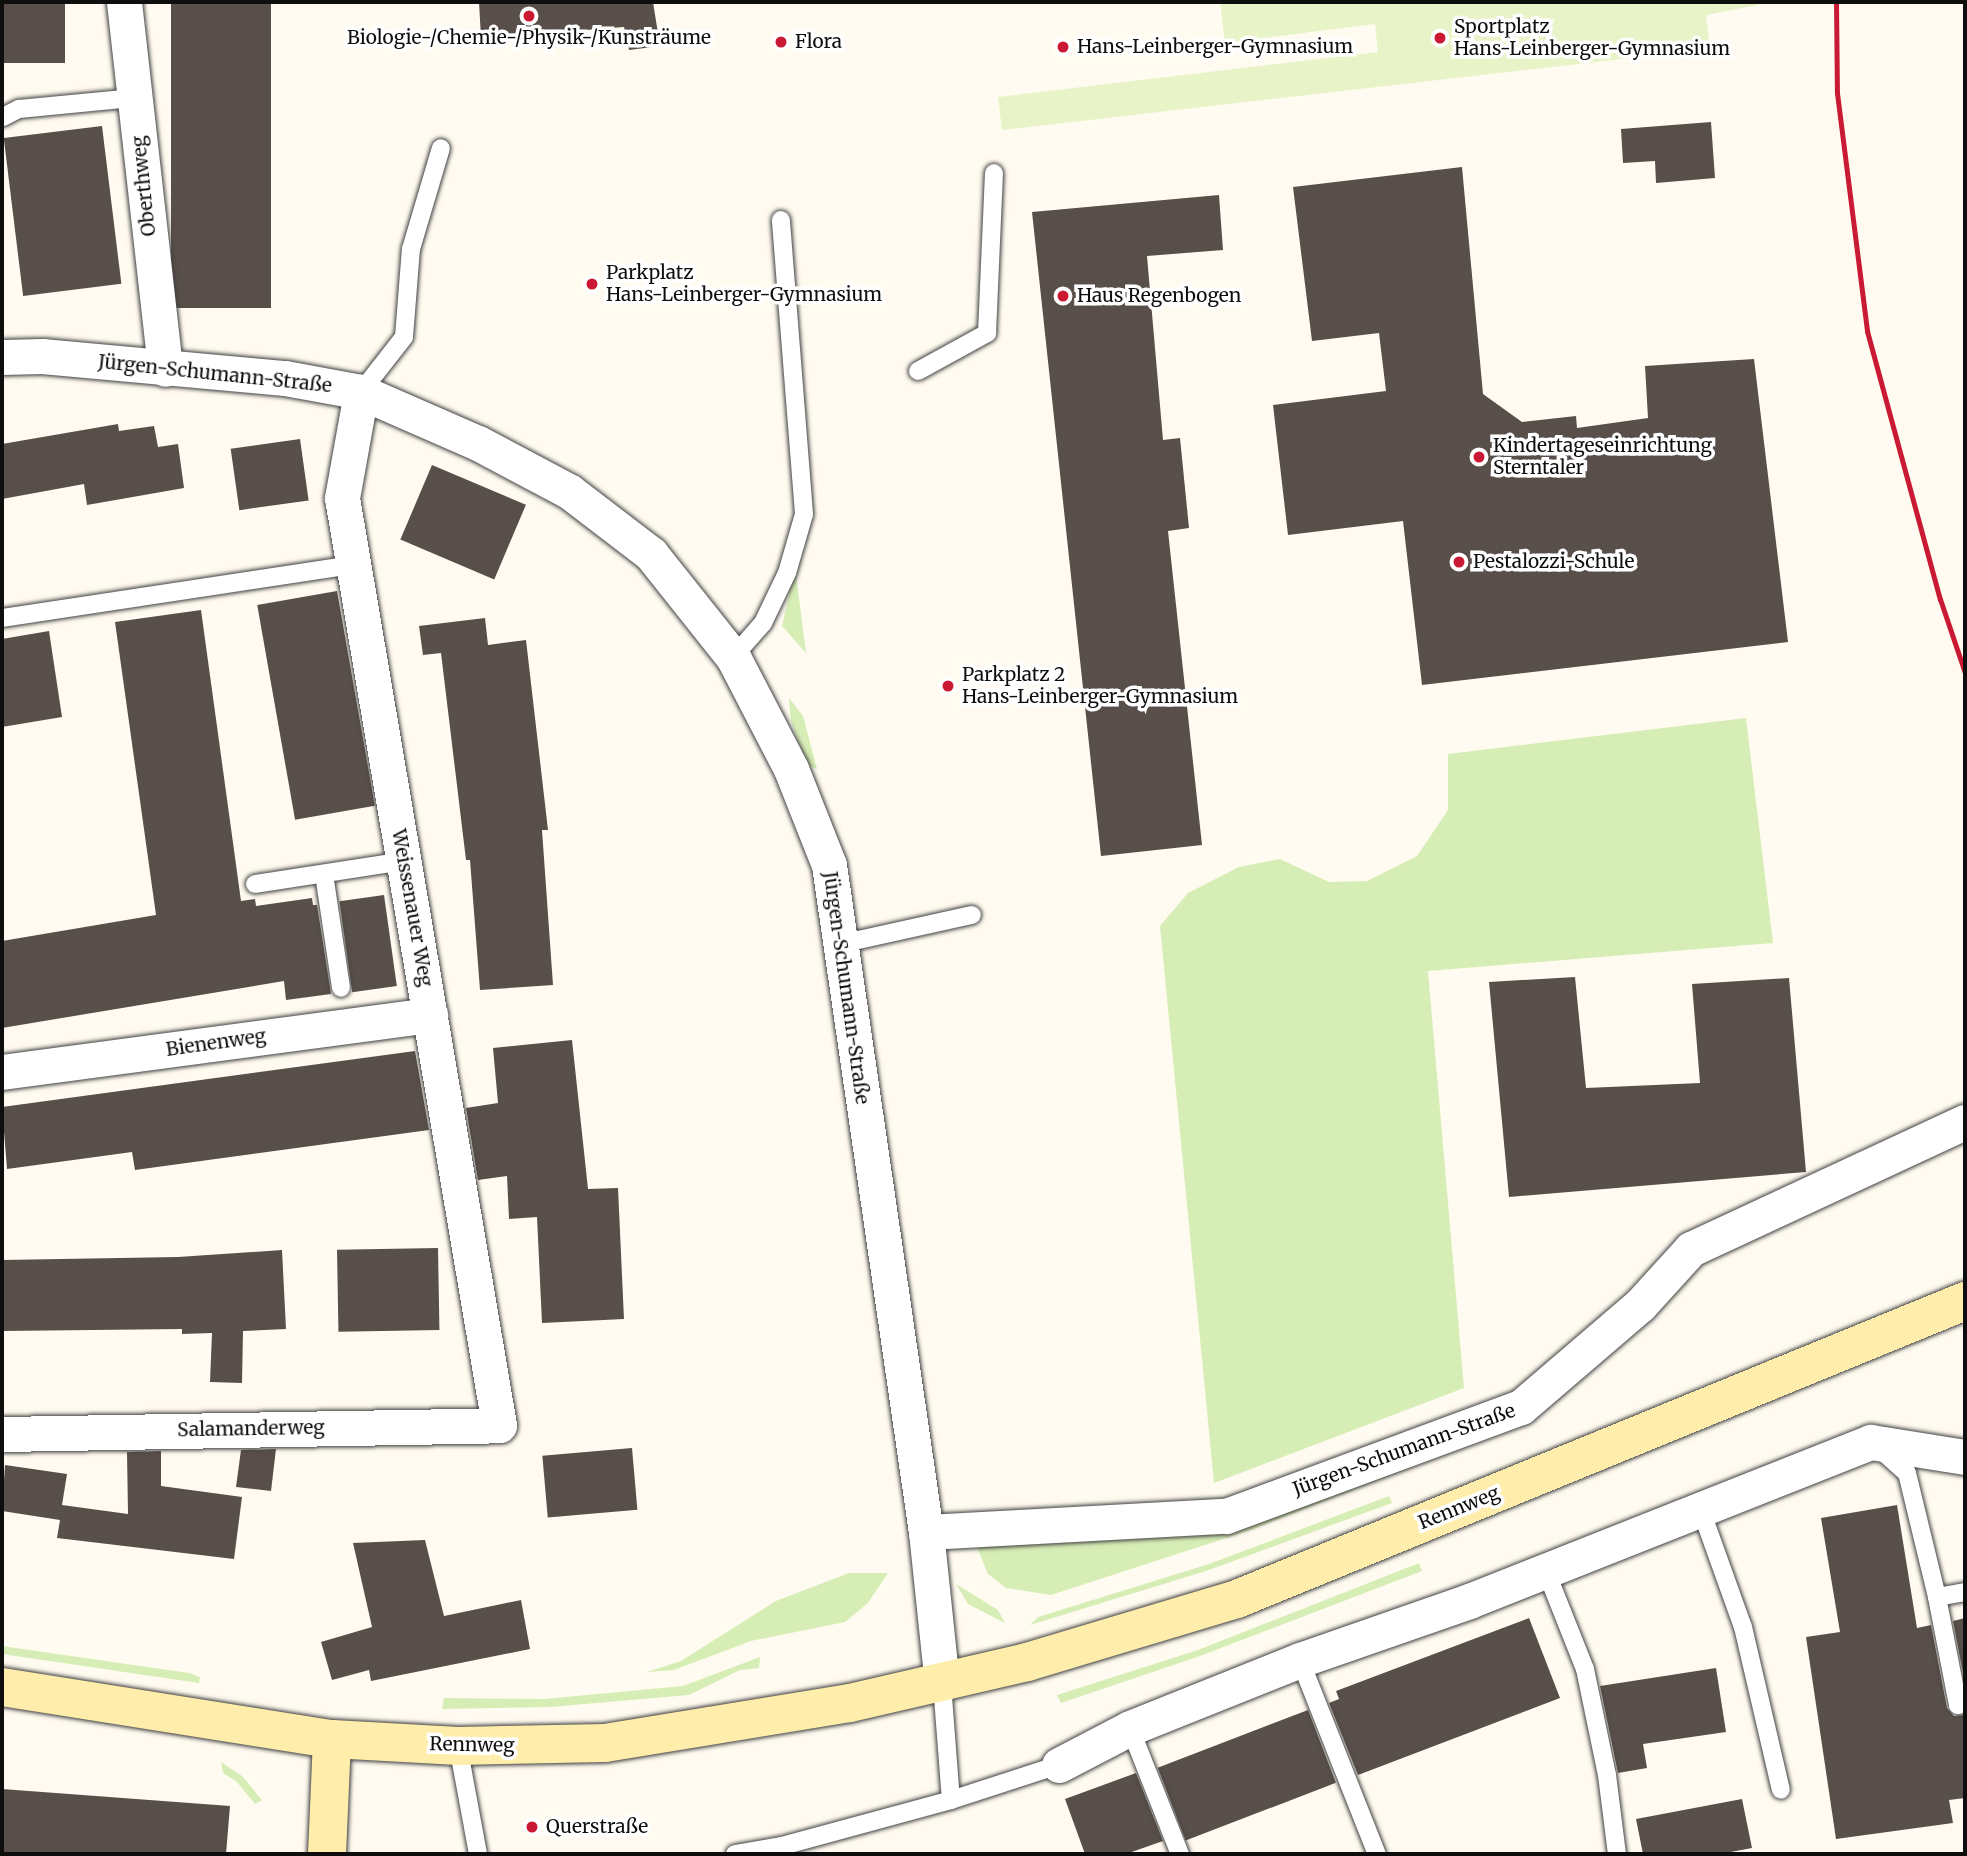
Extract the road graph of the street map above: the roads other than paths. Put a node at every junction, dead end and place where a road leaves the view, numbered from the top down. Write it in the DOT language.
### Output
graph roads {
  1 [pos="124,2"];
  2 [pos="134,98"];
  3 [pos="3,117"];
  4 [pos="441,149"];
  5 [pos="994,173"];
  6 [pos="781,220"];
  7 [pos="2,357"];
  8 [pos="165,369"];
  9 [pos="918,371"];
  10 [pos="361,392"];
  11 [pos="354,565"];
  12 [pos="2,618"];
  13 [pos="733,657"];
  14 [pos="404,861"];
  15 [pos="324,874"];
  16 [pos="254,884"];
  17 [pos="972,915"];
  18 [pos="840,944"];
  19 [pos="341,988"];
  20 [pos="430,1015"];
  21 [pos="2,1072"];
  22 [pos="1965,1122"];
  23 [pos="1965,1301"];
  24 [pos="499,1425"];
  25 [pos="2,1434"];
  26 [pos="1871,1442"];
  27 [pos="1965,1457"];
  28 [pos="1701,1510"];
  29 [pos="926,1532"];
  30 [pos="1546,1571"];
  31 [pos="1965,1592"];
  32 [pos="1937,1597"];
  33 [pos="1300,1660"];
  34 [pos="942,1684"];
  35 [pos="2,1687"];
  36 [pos="1965,1703"];
  37 [pos="1130,1728"];
  38 [pos="332,1738"];
  39 [pos="458,1746"];
  40 [pos="1059,1765"];
  41 [pos="1781,1790"];
  42 [pos="951,1800"];
  43 [pos="782,1850"];
  44 [pos="761,1852"];
  45 [pos="327,1854"];
  46 [pos="478,1854"];
  47 [pos="735,1854"];
  48 [pos="1180,1854"];
  49 [pos="1377,1854"];
  50 [pos="1616,1854"];
  1 -- 2 [label="street, Oberthweg"];
  2 -- 3 [label="lane"];
  2 -- 8 [label="street, Oberthweg"];
  4 -- 10 [label="lane"];
  5 -- 9 [label="lane"];
  6 -- 13 [label="lane"];
  7 -- 8 [label="street, Jürgen-Schumann-Straße"];
  8 -- 10 [label="street, Jürgen-Schumann-Straße"];
  10 -- 11 [label="street, Weissenauer Weg"];
  10 -- 13 [label="street, Jürgen-Schumann-Straße"];
  11 -- 12 [label="lane"];
  11 -- 14 [label="street, Weissenauer Weg"];
  13 -- 18 [label="street, Jürgen-Schumann-Straße"];
  14 -- 15 [label="lane"];
  14 -- 20 [label="street, Weissenauer Weg"];
  15 -- 16 [label="lane"];
  15 -- 19 [label="lane"];
  17 -- 18 [label="lane"];
  18 -- 29 [label="street, Jürgen-Schumann-Straße"];
  20 -- 21 [label="street, Bienenweg"];
  20 -- 24 [label="street, Weissenauer Weg"];
  22 -- 29 [label="street, Jürgen-Schumann-Straße"];
  23 -- 34 [label="main road, Rennweg"];
  24 -- 25 [label="street, Salamanderweg"];
  26 -- 27 [label="street"];
  26 -- 28 [label="street"];
  26 -- 32 [label="lane"];
  28 -- 30 [label="street"];
  28 -- 41 [label="lane"];
  29 -- 34 [label="street, Jürgen-Schumann-Straße"];
  30 -- 33 [label="street"];
  30 -- 50 [label="lane"];
  31 -- 32 [label="lane"];
  32 -- 36 [label="lane"];
  33 -- 37 [label="street"];
  33 -- 49 [label="lane"];
  34 -- 39 [label="main road, Rennweg"];
  34 -- 42 [label="lane"];
  35 -- 38 [label="main road, Rennweg"];
  37 -- 40 [label="street"];
  37 -- 48 [label="lane"];
  38 -- 39 [label="main road, Rennweg"];
  38 -- 45 [label="main road"];
  39 -- 46 [label="lane"];
  40 -- 42 [label="lane"];
  42 -- 43 [label="lane"];
  43 -- 44 [label="lane"];
  44 -- 47 [label="lane"];
}
